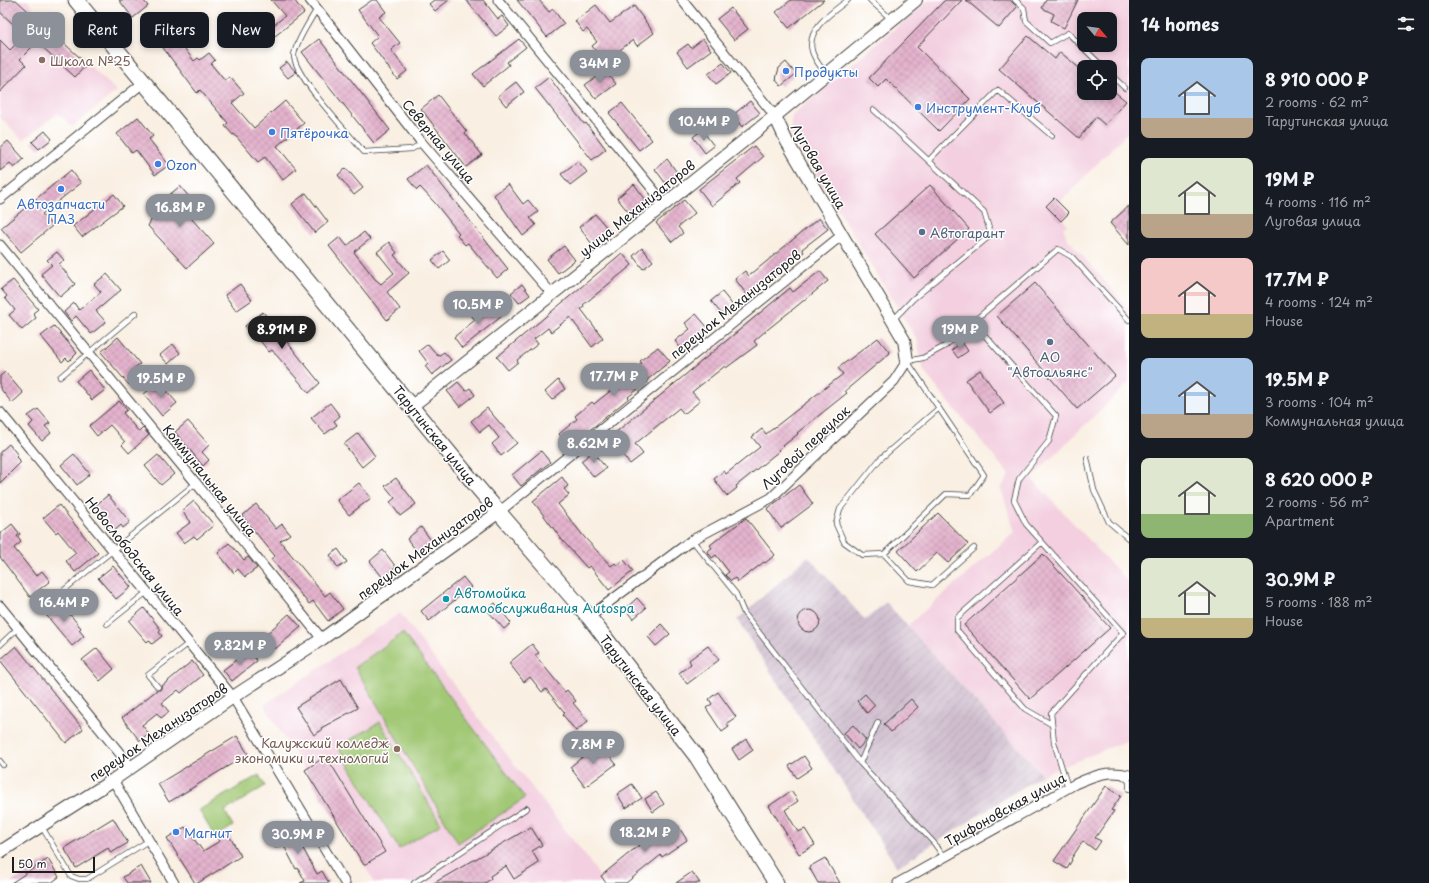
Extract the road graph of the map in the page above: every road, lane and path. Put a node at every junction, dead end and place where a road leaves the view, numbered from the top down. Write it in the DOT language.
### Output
graph roads {
  1 [pos="76,0"];
  2 [pos="310,0"];
  3 [pos="498,0"];
  4 [pos="682,0"];
  5 [pos="848,0"];
  6 [pos="870,0"];
  7 [pos="916,0"];
  8 [pos="1015,0"];
  9 [pos="317,9"];
  10 [pos="892,20"];
  11 [pos="1096,60"];
  12 [pos="826,75"];
  13 [pos="1117,81"];
  14 [pos="144,82"];
  15 [pos="1125,88"];
  16 [pos="874,110"];
  17 [pos="775,116"];
  18 [pos="1052,136"];
  19 [pos="422,143"];
  20 [pos="929,160"];
  21 [pos="0,199"];
  22 [pos="664,203"];
  23 [pos="842,235"];
  24 [pos="0,246"];
  25 [pos="552,294"];
  26 [pos="136,313"];
  27 [pos="893,320"];
  28 [pos="1129,320"];
  29 [pos="973,322"];
  30 [pos="89,353"];
  31 [pos="907,361"];
  32 [pos="60,377"];
  33 [pos="412,406"];
  34 [pos="939,408"];
  35 [pos="0,412"];
  36 [pos="1087,458"];
  37 [pos="196,483"];
  38 [pos="499,512"];
  39 [pos="1129,539"];
  40 [pos="692,540"];
  41 [pos="1042,542"];
  42 [pos="974,548"];
  43 [pos="114,550"];
  44 [pos="884,554"];
  45 [pos="147,592"];
  46 [pos="53,598"];
  47 [pos="0,606"];
  48 [pos="589,618"];
  49 [pos="107,624"];
  50 [pos="18,628"];
  51 [pos="322,640"];
  52 [pos="189,643"];
  53 [pos="0,645"];
  54 [pos="158,687"];
  55 [pos="233,697"];
  56 [pos="878,722"];
  57 [pos="1051,724"];
  58 [pos="860,763"];
  59 [pos="131,767"];
  60 [pos="1118,772"];
  61 [pos="1129,775"];
  62 [pos="113,780"];
  63 [pos="1068,788"];
  64 [pos="1129,789"];
  65 [pos="527,808"];
  66 [pos="42,826"];
  67 [pos="148,841"];
  68 [pos="0,852"];
  69 [pos="944,857"];
  70 [pos="174,883"];
  71 [pos="346,883"];
  72 [pos="414,883"];
  73 [pos="776,883"];
  74 [pos="898,883"];
  1 -- 14 [label="main road, Тарутинская улица"];
  2 -- 9 [label="street, Северная улица"];
  3 -- 22 [label="street"];
  4 -- 17 [label="street, Луговая улица"];
  5 -- 12 [label="lane"];
  6 -- 10 [label="lane"];
  7 -- 10 [label="street, улица Механизаторов"];
  8 -- 11 [label="lane"];
  9 -- 19 [label="street, Северная улица"];
  9 -- 19 [label="lane"];
  10 -- 12 [label="street, улица Механизаторов"];
  12 -- 17 [label="street, улица Механизаторов"];
  13 -- 15 [label="lane"];
  14 -- 21 [label="street"];
  14 -- 33 [label="main road, Тарутинская улица"];
  16 -- 20 [label="lane"];
  17 -- 22 [label="street, улица Механизаторов"];
  17 -- 23 [label="street, Луговая улица"];
  18 -- 20 [label="lane"];
  19 -- 25 [label="street, Северная улица"];
  20 -- 27 [label="lane"];
  22 -- 25 [label="street, улица Механизаторов"];
  23 -- 27 [label="street, Луговая улица"];
  23 -- 38 [label="street, переулок Механизаторов"];
  24 -- 30 [label="street, Коммунальная улица"];
  25 -- 33 [label="street, улица Механизаторов"];
  26 -- 30 [label="lane"];
  27 -- 31 [label="street, Луговая улица"];
  28 -- 29 [label="lane"];
  29 -- 31 [label="lane"];
  29 -- 41 [label="lane"];
  30 -- 32 [label="lane"];
  30 -- 37 [label="street, Коммунальная улица"];
  31 -- 34 [label="lane"];
  31 -- 40 [label="street, Луговой переулок"];
  33 -- 38 [label="main road, Тарутинская улица"];
  34 -- 44 [label="lane"];
  34 -- 44 [label="lane"];
  35 -- 43 [label="street, Новослободская улица"];
  36 -- 39 [label="lane"];
  37 -- 43 [label="lane"];
  37 -- 51 [label="street, Коммунальная улица"];
  38 -- 48 [label="main road, Тарутинская улица"];
  38 -- 51 [label="street, переулок Механизаторов"];
  40 -- 48 [label="street, Луговой переулок"];
  40 -- 58 [label="lane"];
  41 -- 57 [label="lane"];
  41 -- 57 [label="lane"];
  42 -- 44 [label="lane"];
  43 -- 45 [label="street, Новослободская улица"];
  43 -- 46 [label="lane"];
  45 -- 49 [label="lane"];
  45 -- 52 [label="street, Новослободская улица"];
  47 -- 50 [label="street"];
  48 -- 73 [label="main road, Тарутинская улица"];
  50 -- 53 [label="lane"];
  50 -- 59 [label="street"];
  51 -- 55 [label="street, переулок Механизаторов"];
  52 -- 54 [label="lane"];
  52 -- 55 [label="street, Новослободская улица"];
  55 -- 59 [label="street, переулок Механизаторов"];
  55 -- 71 [label="street, Новослободская улица"];
  56 -- 58 [label="lane"];
  57 -- 63 [label="lane"];
  58 -- 69 [label="lane"];
  59 -- 62 [label="street, переулок Механизаторов"];
  60 -- 61 [label="street, Трифоновская улица"];
  60 -- 63 [label="street, Трифоновская улица"];
  60 -- 64 [label="lane"];
  62 -- 66 [label="street, переулок Механизаторов"];
  62 -- 67 [label="street"];
  63 -- 69 [label="street, Трифоновская улица"];
  65 -- 72 [label="lane"];
  66 -- 67 [label="lane"];
  66 -- 68 [label="street, переулок Механизаторов"];
  67 -- 70 [label="street"];
  69 -- 74 [label="street, Трифоновская улица"];
}
